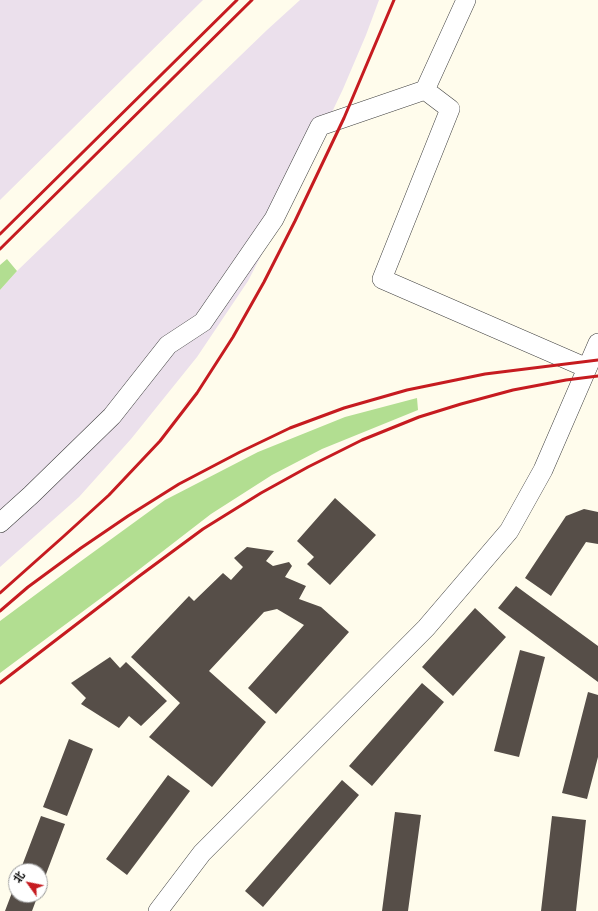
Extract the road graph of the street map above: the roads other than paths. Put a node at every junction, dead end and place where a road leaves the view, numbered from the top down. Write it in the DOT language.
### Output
graph roads {
  1 [pos="466,0"];
  2 [pos="425,90"];
  3 [pos="598,343"];
  4 [pos="587,368"];
  5 [pos="0,523"];
  6 [pos="158,911"];
  1 -- 2 [label="street"];
  2 -- 4 [label="street"];
  2 -- 5 [label="street"];
  3 -- 4 [label="street"];
  4 -- 6 [label="street"];
}
